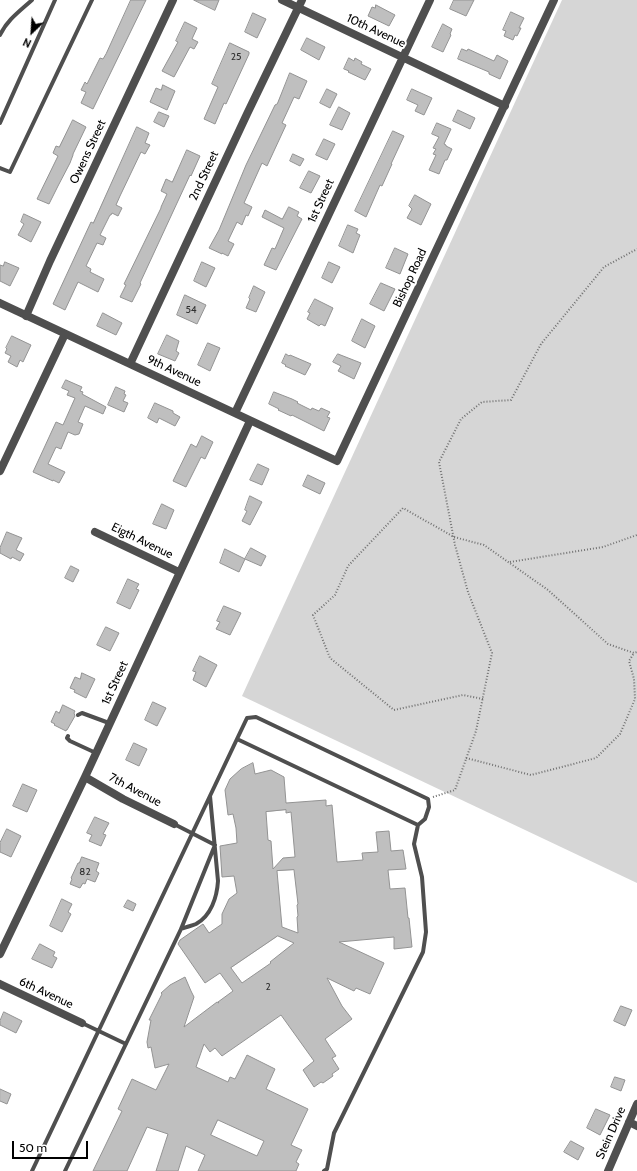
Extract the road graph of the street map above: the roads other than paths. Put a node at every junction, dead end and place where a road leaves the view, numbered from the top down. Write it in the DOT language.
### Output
graph roads {
  1 [pos="32,0"];
  2 [pos="55,0"];
  3 [pos="92,0"];
  4 [pos="173,0"];
  5 [pos="282,0"];
  6 [pos="302,0"];
  7 [pos="430,0"];
  8 [pos="554,0"];
  9 [pos="298,8"];
  10 [pos="0,35"];
  11 [pos="403,57"];
  12 [pos="505,106"];
  13 [pos="0,123"];
  14 [pos="0,168"];
  15 [pos="0,303"];
  16 [pos="26,316"];
  17 [pos="65,334"];
  18 [pos="130,364"];
  19 [pos="235,413"];
  20 [pos="250,421"];
  21 [pos="337,461"];
  22 [pos="0,471"];
  23 [pos="95,532"];
  24 [pos="179,572"];
  25 [pos="78,715"];
  26 [pos="109,723"];
  27 [pos="68,736"];
  28 [pos="237,739"];
  29 [pos="96,753"];
  30 [pos="85,777"];
  31 [pos="210,795"];
  32 [pos="174,824"];
  33 [pos="418,825"];
  34 [pos="192,834"];
  35 [pos="215,844"];
  36 [pos="181,929"];
  37 [pos="0,954"];
  38 [pos="0,984"];
  39 [pos="82,1023"];
  40 [pos="98,1031"];
  41 [pos="126,1044"];
  42 [pos="637,1104"];
  43 [pos="629,1122"];
  44 [pos="637,1126"];
  45 [pos="325,1170"];
  46 [pos="32,1171"];
  47 [pos="65,1171"];
  48 [pos="333,1171"];
  49 [pos="608,1171"];
  1 -- 10 [label="lane"];
  2 -- 13 [label="lane"];
  3 -- 14 [label="lane"];
  4 -- 16 [label="street, Owens Street"];
  5 -- 9 [label="street, 10th Avenue"];
  6 -- 9 [label="street, 2nd Street"];
  7 -- 11 [label="street, 1st Street"];
  8 -- 12 [label="street, Bishop Road"];
  9 -- 11 [label="street, 10th Avenue"];
  9 -- 18 [label="street, 2nd Street"];
  11 -- 12 [label="street, 10th Avenue"];
  11 -- 19 [label="street, 1st Street"];
  12 -- 21 [label="street, Bishop Road"];
  15 -- 16 [label="street, 9th Avenue"];
  16 -- 17 [label="street, 9th Avenue"];
  17 -- 18 [label="street, 9th Avenue"];
  17 -- 22 [label="street"];
  18 -- 19 [label="street, 9th Avenue"];
  19 -- 20 [label="street, 9th Avenue"];
  20 -- 21 [label="street, 9th Avenue"];
  20 -- 24 [label="street, 1st Street"];
  23 -- 24 [label="street, Eigth Avenue"];
  24 -- 26 [label="street, 1st Street"];
  25 -- 26 [label="lane"];
  26 -- 29 [label="street, 1st Street"];
  27 -- 29 [label="lane"];
  28 -- 31 [label="lane"];
  28 -- 33 [label="lane"];
  28 -- 33 [label="lane"];
  29 -- 30 [label="street, 1st Street"];
  30 -- 32 [label="street, 7th Avenue"];
  30 -- 37 [label="street, 1st Street"];
  31 -- 34 [label="lane"];
  31 -- 35 [label="lane"];
  32 -- 34 [label="lane"];
  33 -- 45 [label="lane"];
  34 -- 35 [label="lane"];
  34 -- 40 [label="lane"];
  35 -- 36 [label="lane"];
  35 -- 36 [label="lane"];
  36 -- 41 [label="lane"];
  38 -- 39 [label="street, 6th Avenue"];
  39 -- 40 [label="lane"];
  40 -- 41 [label="lane"];
  40 -- 46 [label="lane"];
  41 -- 47 [label="lane"];
  42 -- 43 [label="street, Stein Drive"];
  43 -- 44 [label="street"];
  43 -- 49 [label="street, Stein Drive"];
  45 -- 48 [label="lane"];
}
